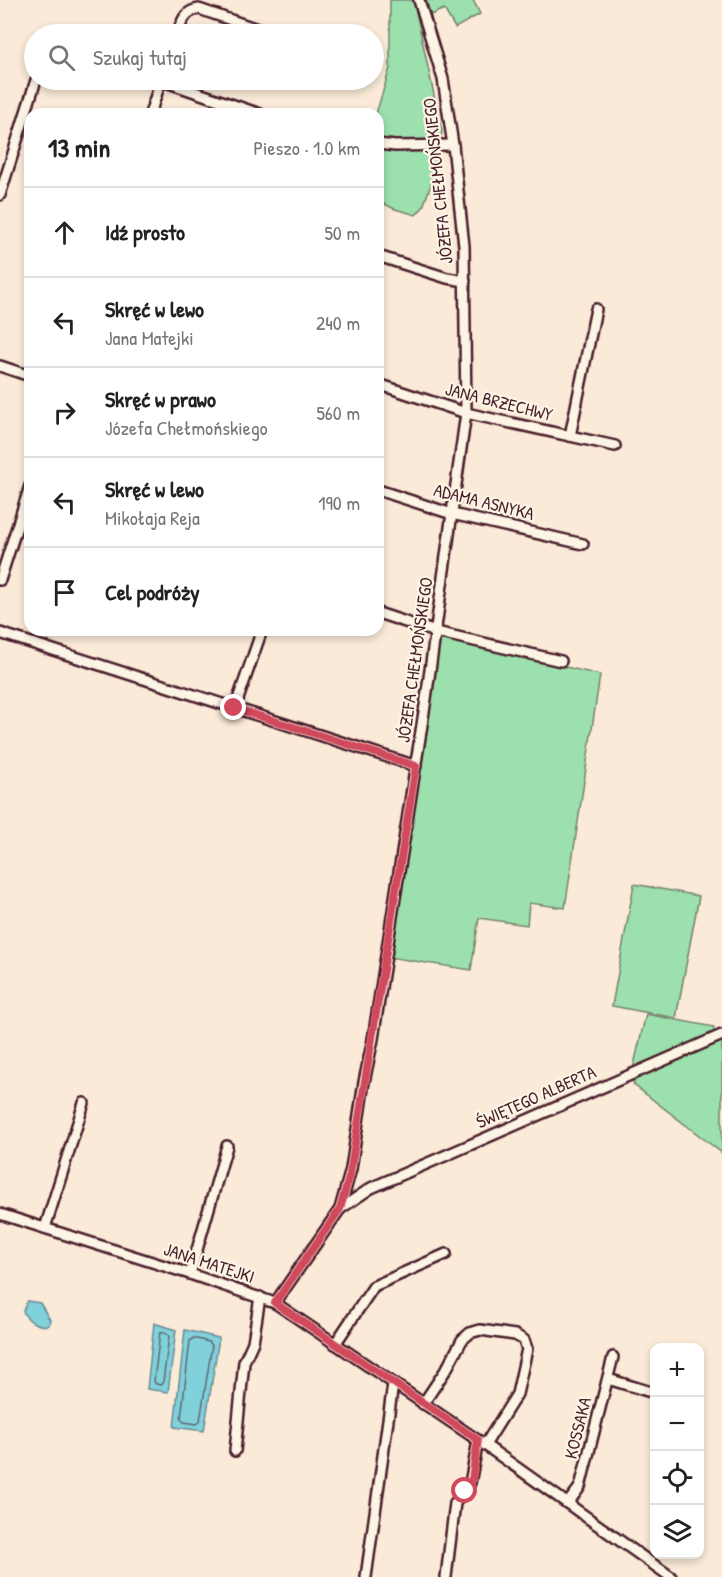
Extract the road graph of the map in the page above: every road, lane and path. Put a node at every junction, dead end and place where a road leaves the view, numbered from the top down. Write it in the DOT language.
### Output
graph roads {
  1 [pos="419,0"];
  2 [pos="182,24"];
  3 [pos="243,24"];
  4 [pos="33,90"];
  5 [pos="158,90"];
  6 [pos="190,90"];
  7 [pos="27,108"];
  8 [pos="152,108"];
  9 [pos="243,108"];
  10 [pos="24,118"];
  11 [pos="384,145"];
  12 [pos="453,145"];
  13 [pos="0,195"];
  14 [pos="384,258"];
  15 [pos="465,281"];
  16 [pos="596,309"];
  17 [pos="0,366"];
  18 [pos="24,374"];
  19 [pos="384,386"];
  20 [pos="466,413"];
  21 [pos="570,436"];
  22 [pos="615,446"];
  23 [pos="384,492"];
  24 [pos="24,507"];
  25 [pos="452,514"];
  26 [pos="583,544"];
  27 [pos="0,580"];
  28 [pos="384,615"];
  29 [pos="436,632"];
  30 [pos="0,633"];
  31 [pos="259,636"];
  32 [pos="561,661"];
  33 [pos="234,708"];
  34 [pos="416,766"];
  35 [pos="722,1035"];
  36 [pos="84,1103"];
  37 [pos="227,1146"];
  38 [pos="348,1179"];
  39 [pos="364,1191"];
  40 [pos="340,1209"];
  41 [pos="0,1214"];
  42 [pos="45,1228"];
  43 [pos="446,1254"];
  44 [pos="190,1274"];
  45 [pos="260,1297"];
  46 [pos="275,1303"];
  47 [pos="335,1344"];
  48 [pos="614,1357"];
  49 [pos="608,1379"];
  50 [pos="393,1384"];
  51 [pos="650,1392"];
  52 [pos="423,1404"];
  53 [pos="482,1443"];
  54 [pos="235,1451"];
  55 [pos="568,1503"];
  56 [pos="366,1577"];
  57 [pos="446,1577"];
  58 [pos="671,1577"];
  1 -- 12 [label="street, JÓZEFA CHEŁMOŃSKIEGO"];
  2 -- 3 [label="street"];
  4 -- 7 [label="street"];
  5 -- 8 [label="street"];
  6 -- 9 [label="street"];
  10 -- 13 [label="street"];
  11 -- 12 [label="street"];
  12 -- 15 [label="street, JÓZEFA CHEŁMOŃSKIEGO"];
  14 -- 15 [label="street"];
  15 -- 20 [label="street, JÓZEFA CHEŁMOŃSKIEGO"];
  16 -- 21 [label="street"];
  17 -- 18 [label="street"];
  19 -- 20 [label="street, JANA BRZECHWY"];
  20 -- 21 [label="street, JANA BRZECHWY"];
  20 -- 25 [label="street, JÓZEFA CHEŁMOŃSKIEGO"];
  21 -- 22 [label="street, JANA BRZECHWY"];
  23 -- 25 [label="street, ADAMA ASNYKA"];
  24 -- 27 [label="street"];
  25 -- 26 [label="street, ADAMA ASNYKA"];
  25 -- 29 [label="street, JÓZEFA CHEŁMOŃSKIEGO"];
  28 -- 29 [label="street"];
  29 -- 32 [label="street"];
  29 -- 34 [label="street, JÓZEFA CHEŁMOŃSKIEGO"];
  30 -- 33 [label="street"];
  31 -- 33 [label="street"];
  33 -- 34 [label="street"];
  34 -- 38 [label="street, JÓZEFA CHEŁMOŃSKIEGO"];
  35 -- 39 [label="street, ŚWIĘTEGO ALBERTA"];
  36 -- 42 [label="street"];
  37 -- 44 [label="street"];
  38 -- 39 [label="street"];
  38 -- 40 [label="street, JÓZEFA CHEŁMOŃSKIEGO"];
  39 -- 40 [label="street, ŚWIĘTEGO ALBERTA"];
  40 -- 46 [label="street, JÓZEFA CHEŁMOŃSKIEGO"];
  41 -- 42 [label="street, JANA MATEJKI"];
  42 -- 44 [label="street, JANA MATEJKI"];
  43 -- 47 [label="street"];
  44 -- 45 [label="street, JANA MATEJKI"];
  45 -- 46 [label="street, JANA MATEJKI"];
  45 -- 54 [label="street"];
  46 -- 47 [label="street, JANA MATEJKI"];
  47 -- 50 [label="street, JANA MATEJKI"];
  48 -- 49 [label="street, KOSSAKA"];
  49 -- 51 [label="street"];
  49 -- 55 [label="street, KOSSAKA"];
  50 -- 52 [label="street, JANA MATEJKI"];
  50 -- 56 [label="street"];
  52 -- 53 [label="street, JANA MATEJKI"];
  52 -- 53 [label="street"];
  53 -- 55 [label="street, JANA MATEJKI"];
  53 -- 57 [label="street"];
  55 -- 58 [label="street, JANA MATEJKI"];
}
